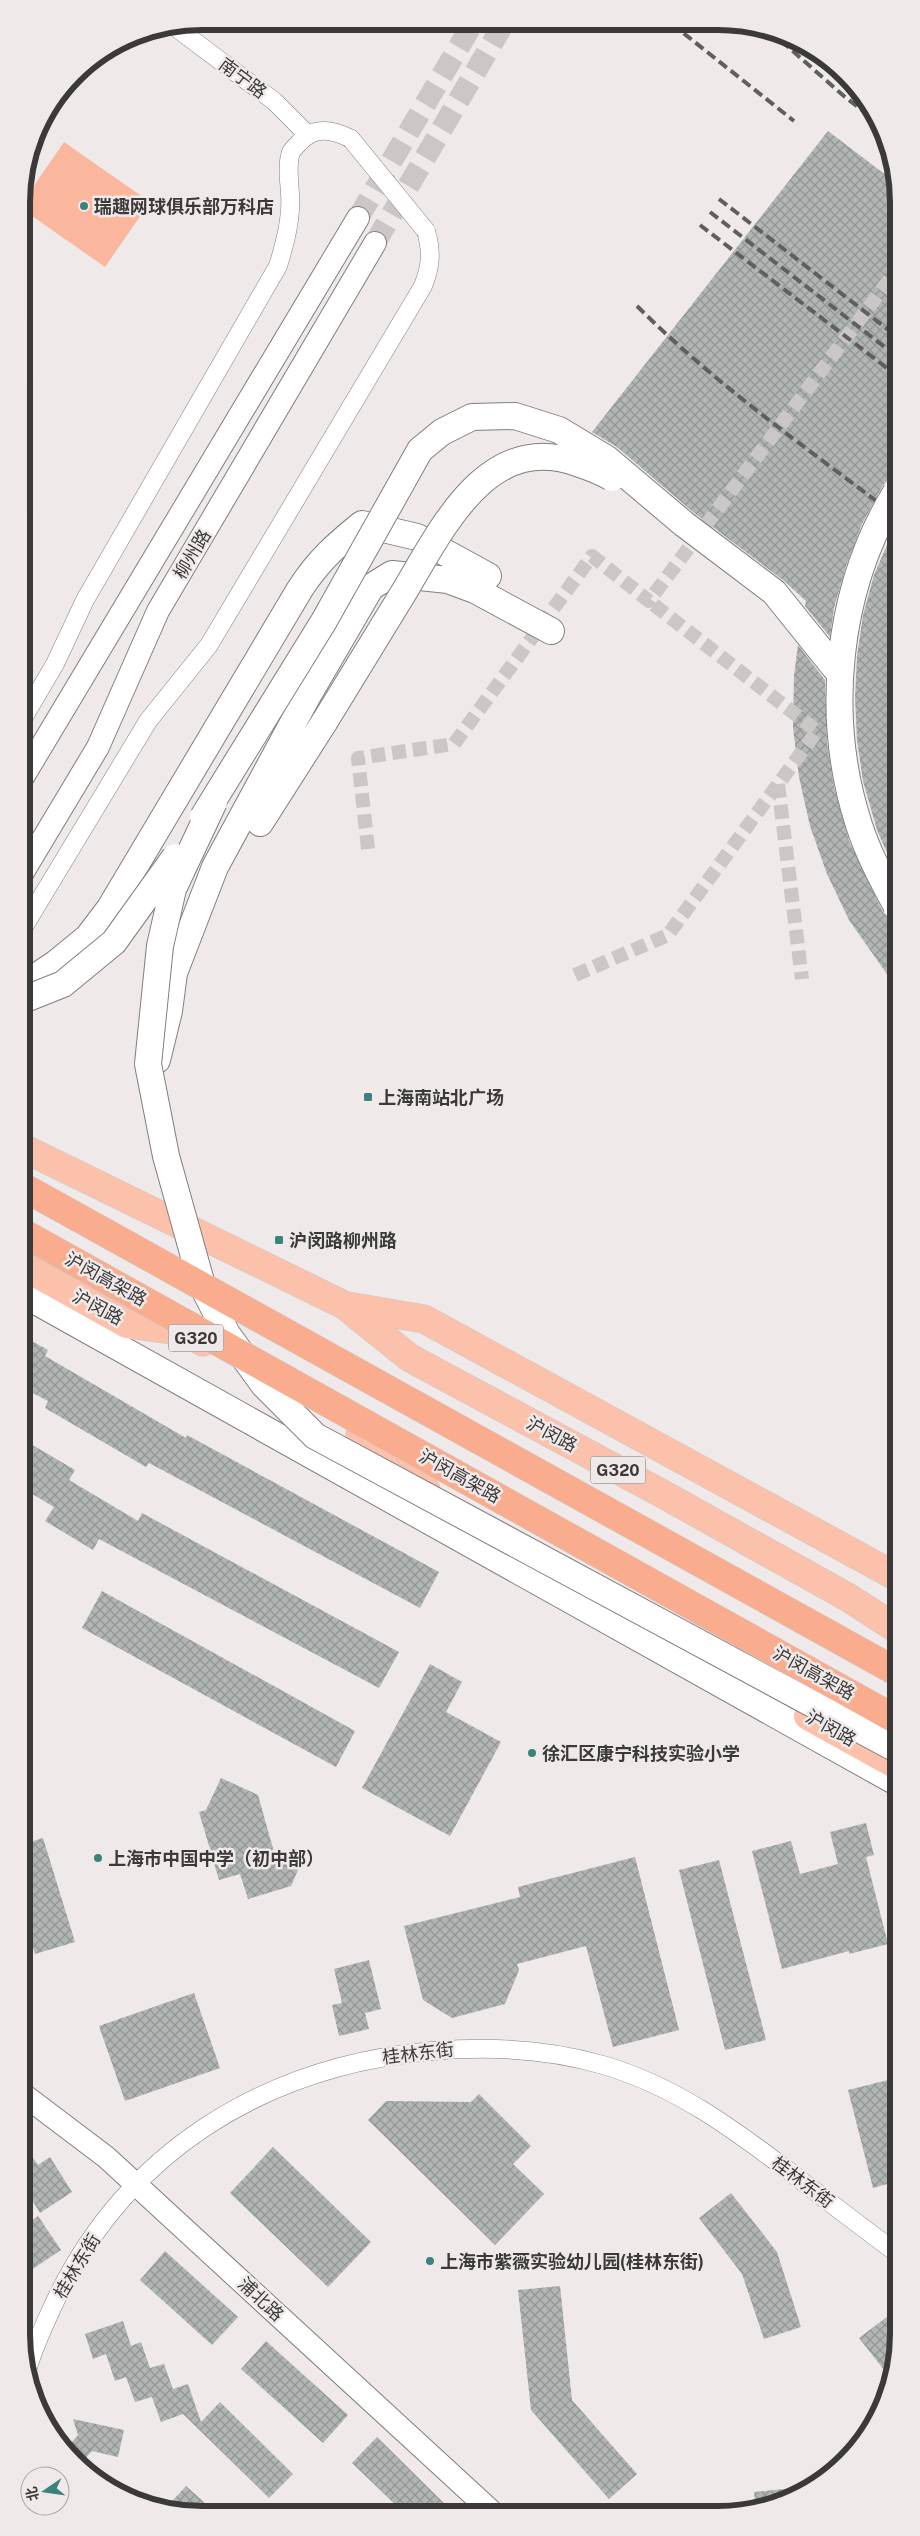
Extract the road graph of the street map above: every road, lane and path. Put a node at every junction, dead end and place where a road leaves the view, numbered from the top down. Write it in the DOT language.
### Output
graph roads {
  1 [pos="180,31"];
  2 [pos="307,134"];
  3 [pos="358,218"];
  4 [pos="375,243"];
  5 [pos="890,504"];
  6 [pos="684,524"];
  7 [pos="488,576"];
  8 [pos="551,631"];
  9 [pos="840,674"];
  10 [pos="30,706"];
  11 [pos="30,764"];
  12 [pos="214,802"];
  13 [pos="260,823"];
  14 [pos="30,860"];
  15 [pos="890,893"];
  16 [pos="30,916"];
  17 [pos="30,980"];
  18 [pos="30,997"];
  19 [pos="152,1082"];
  20 [pos="30,1151"];
  21 [pos="30,1191"];
  22 [pos="30,1235"];
  23 [pos="30,1235"];
  24 [pos="30,1270"];
  25 [pos="30,1298"];
  26 [pos="344,1305"];
  27 [pos="185,1332"];
  28 [pos="360,1434"];
  29 [pos="890,1572"];
  30 [pos="890,1624"];
  31 [pos="890,1668"];
  32 [pos="890,1716"];
  33 [pos="890,1732"];
  34 [pos="890,1746"];
  35 [pos="890,1762"];
  36 [pos="890,1779"];
  37 [pos="30,2100"];
  38 [pos="136,2183"];
  39 [pos="890,2248"];
  40 [pos="31,2356"];
  41 [pos="486,2506"];
  1 -- 2 [label="street, 南宁路"];
  2 -- 10 [label="street"];
  2 -- 16 [label="street, bridge"];
  3 -- 11 [label="street, 柳州路"];
  4 -- 14 [label="street, 柳州路"];
  5 -- 9 [label="main road, bridge"];
  6 -- 9 [label="main road, bridge"];
  6 -- 12 [label="main road, bridge"];
  6 -- 13 [label="main road, bridge"];
  7 -- 17 [label="main road"];
  8 -- 19 [label="main road"];
  9 -- 15 [label="main road, bridge"];
  12 -- 18 [label="main road, bridge"];
  12 -- 19 [label="main road, bridge"];
  19 -- 34 [label="main road, bridge"];
  20 -- 26 [label="main road, 沪闵路 / G320"];
  21 -- 31 [label="highway, bridge"];
  22 -- 27 [label="main road"];
  23 -- 32 [label="highway, 沪闵高架路, bridge"];
  24 -- 27 [label="main road, 沪闵路 / G320"];
  25 -- 36 [label="main road"];
  26 -- 29 [label="main road, 沪闵路 / G320"];
  26 -- 30 [label="main road, 沪闵路 / G320"];
  27 -- 28 [label="main road, 沪闵路 / G320"];
  28 -- 33 [label="main road, 沪闵路 / G320"];
  28 -- 35 [label="main road, 沪闵路 / G320"];
  37 -- 38 [label="street, 浦北路"];
  38 -- 39 [label="street, 桂林东街"];
  38 -- 40 [label="street, 桂林东街"];
  38 -- 41 [label="street, 浦北路"];
}
